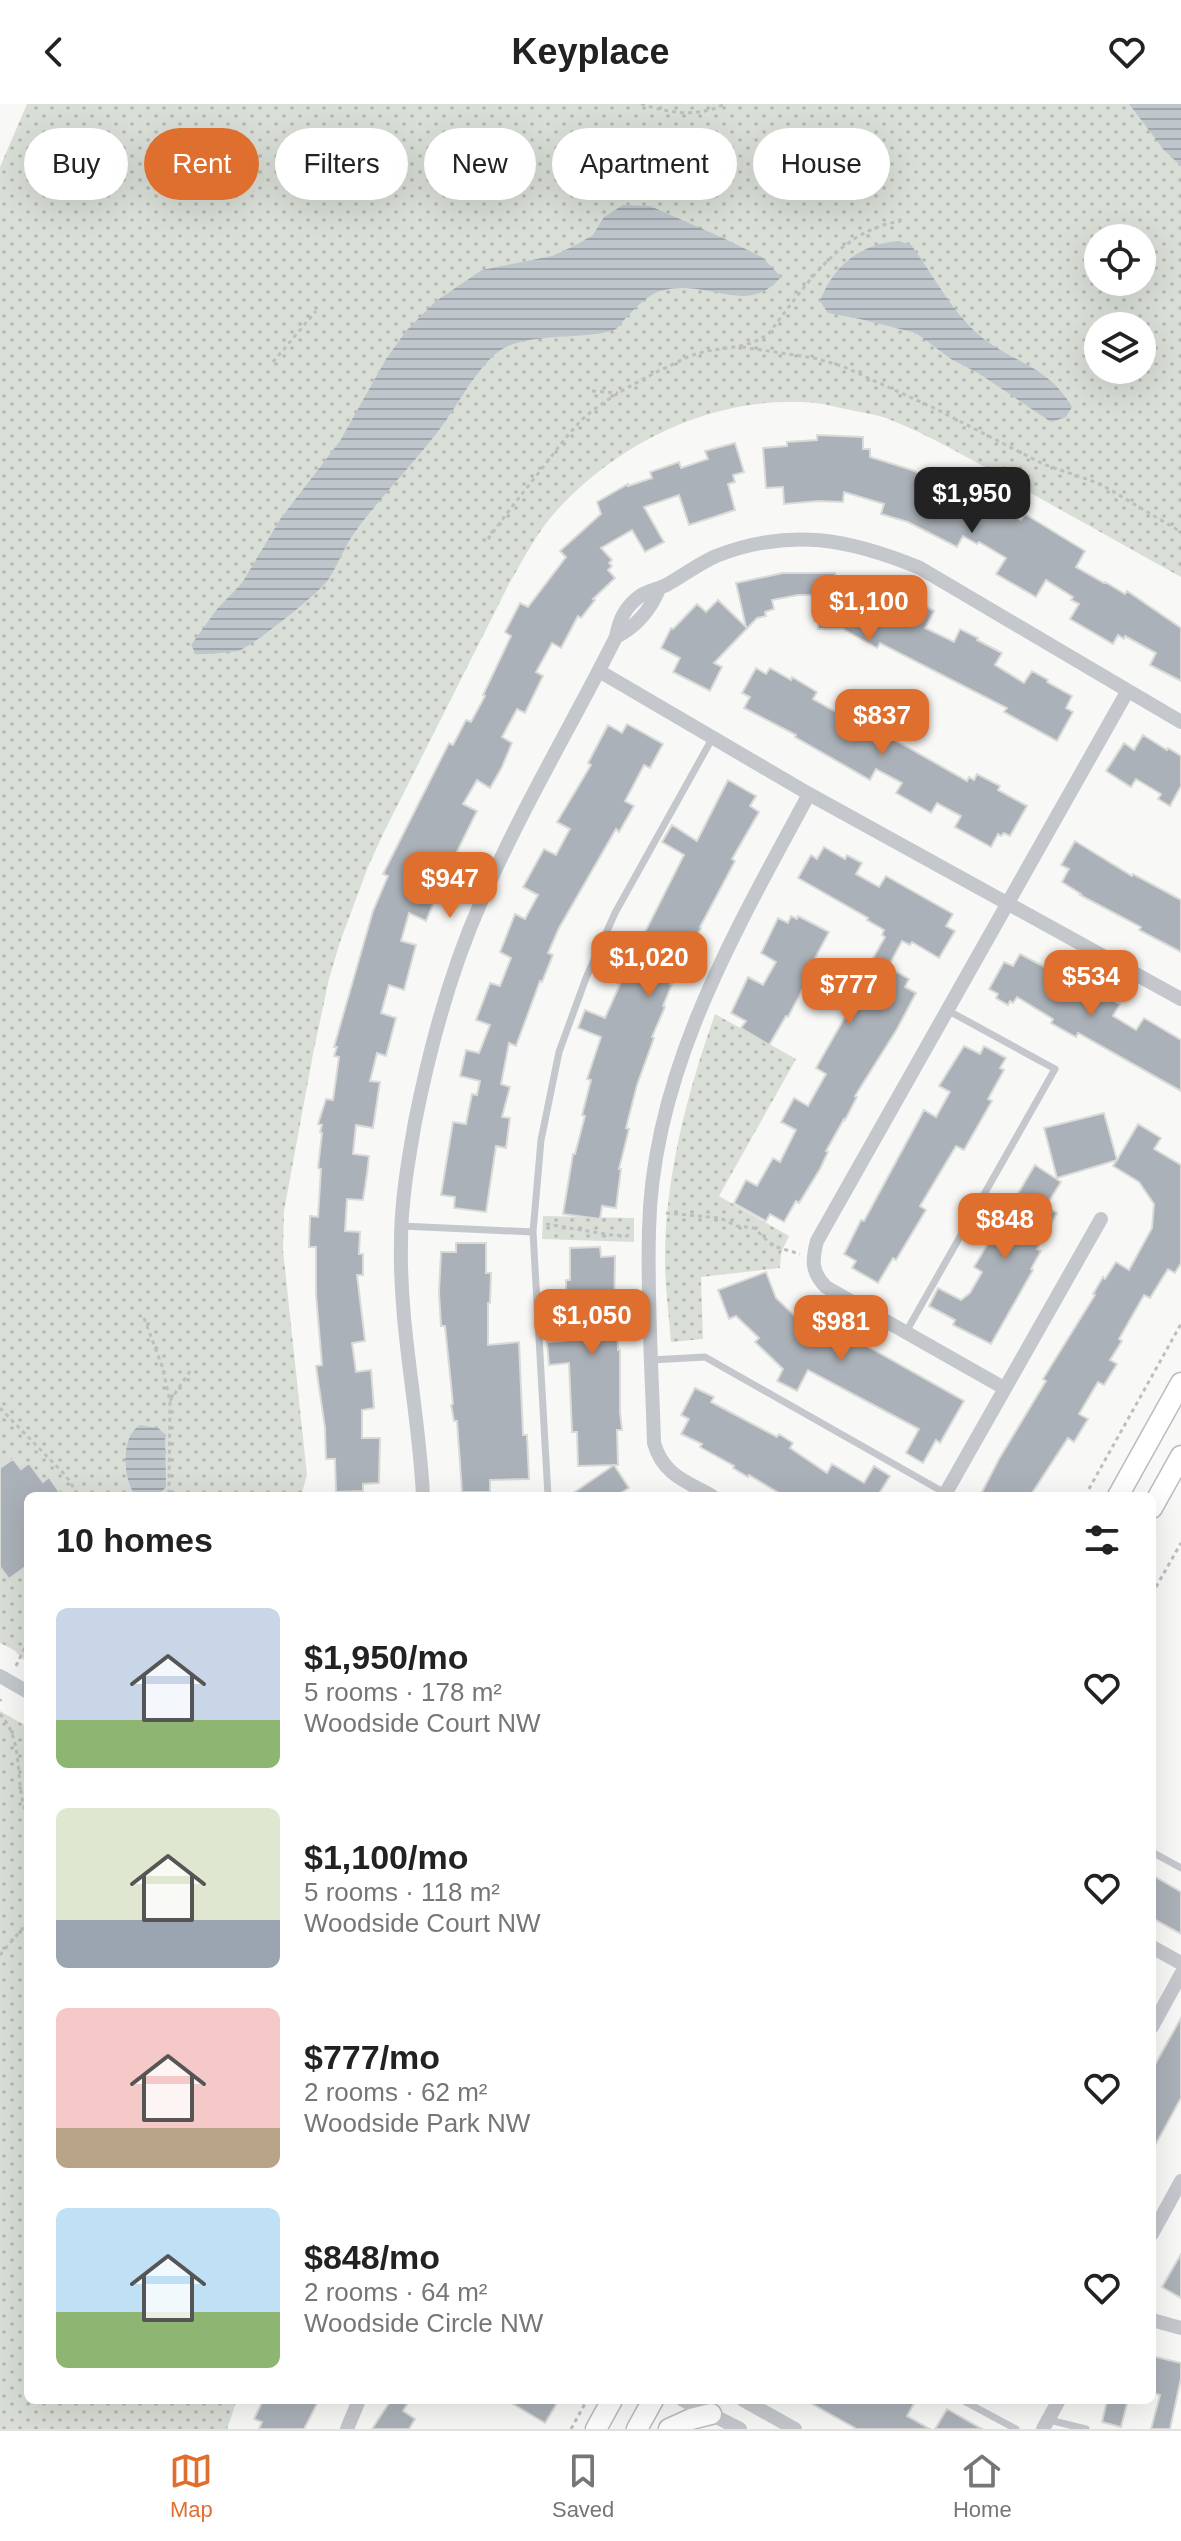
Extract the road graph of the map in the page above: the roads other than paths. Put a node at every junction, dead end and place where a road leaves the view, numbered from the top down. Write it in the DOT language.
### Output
graph roads {
  1 [pos="599,671"];
  2 [pos="1127,692"];
  3 [pos="1181,722"];
  4 [pos="713,737"];
  5 [pos="809,794"];
  6 [pos="1007,904"];
  7 [pos="1181,999"];
  8 [pos="947,1010"];
  9 [pos="1101,1219"];
  10 [pos="402,1226"];
  11 [pos="533,1232"];
  12 [pos="906,1332"];
  13 [pos="651,1360"];
  14 [pos="1181,1383"];
  15 [pos="1004,1388"];
  16 [pos="1181,1456"];
  17 [pos="423,1492"];
  18 [pos="548,1492"];
  19 [pos="705,1492"];
  20 [pos="940,1492"];
  21 [pos="947,1492"];
  22 [pos="1120,1492"];
  23 [pos="1156,1501"];
  24 [pos="0,1676"];
  25 [pos="24,1690"];
  26 [pos="1156,1854"];
  27 [pos="1181,1868"];
  28 [pos="1156,1949"];
  29 [pos="1181,1963"];
  30 [pos="1181,1974"];
  31 [pos="1156,2020"];
  32 [pos="1181,2181"];
  33 [pos="1156,2227"];
  34 [pos="1156,2321"];
  35 [pos="1181,2328"];
  36 [pos="357,2404"];
  37 [pos="610,2404"];
  38 [pos="651,2404"];
  39 [pos="691,2404"];
  40 [pos="750,2404"];
  41 [pos="969,2404"];
  42 [pos="1057,2404"];
  43 [pos="711,2414"];
  44 [pos="1046,2424"];
  45 [pos="347,2429"];
  46 [pos="596,2429"];
  47 [pos="637,2429"];
  48 [pos="669,2429"];
  49 [pos="740,2429"];
  50 [pos="795,2429"];
  51 [pos="1016,2429"];
  52 [pos="1086,2429"];
  1 -- 2 [label="street"];
  1 -- 4 [label="street"];
  1 -- 10 [label="street"];
  2 -- 3 [label="street"];
  2 -- 6 [label="street"];
  4 -- 5 [label="street"];
  4 -- 11 [label="lane"];
  5 -- 6 [label="street"];
  5 -- 13 [label="street"];
  6 -- 7 [label="street"];
  6 -- 8 [label="street"];
  8 -- 12 [label="street"];
  8 -- 12 [label="lane"];
  9 -- 15 [label="street"];
  10 -- 11 [label="lane"];
  10 -- 17 [label="street"];
  11 -- 18 [label="lane"];
  12 -- 15 [label="street"];
  13 -- 19 [label="street"];
  13 -- 20 [label="lane"];
  14 -- 22 [label="main road"];
  15 -- 21 [label="street"];
  16 -- 23 [label="main road"];
  24 -- 25 [label="street"];
  26 -- 27 [label="lane"];
  28 -- 29 [label="street"];
  30 -- 31 [label="street"];
  32 -- 33 [label="street"];
  34 -- 35 [label="street"];
  36 -- 45 [label="street"];
  37 -- 46 [label="main road"];
  38 -- 47 [label="main road"];
  39 -- 43 [label="street"];
  40 -- 50 [label="street"];
  41 -- 51 [label="lane"];
  42 -- 44 [label="street"];
  43 -- 48 [label="main road"];
  43 -- 49 [label="street"];
  44 -- 52 [label="lane"];
}
